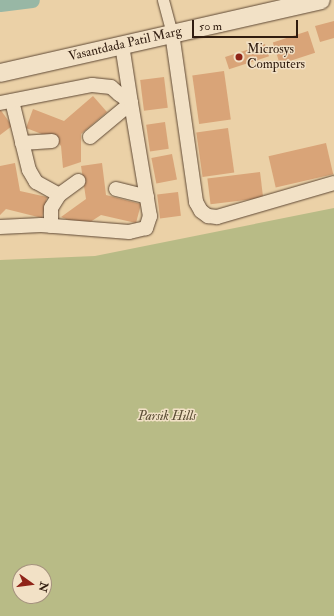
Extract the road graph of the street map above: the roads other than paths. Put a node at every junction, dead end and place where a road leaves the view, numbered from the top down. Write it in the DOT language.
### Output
graph roads {
  1 [pos="163,0"];
  2 [pos="321,0"];
  3 [pos="172,33"];
  4 [pos="122,45"];
  5 [pos="0,73"];
  6 [pos="6,102"];
  7 [pos="131,103"];
  8 [pos="90,137"];
  9 [pos="52,141"];
  10 [pos="22,143"];
  11 [pos="78,181"];
  12 [pos="334,183"];
  13 [pos="116,189"];
  14 [pos="59,195"];
  15 [pos="147,197"];
  16 [pos="51,226"];
  17 [pos="0,227"];
  1 -- 3 [label="street"];
  2 -- 3 [label="street, Vasantdada Patil Marg"];
  3 -- 4 [label="street, Vasantdada Patil Marg"];
  3 -- 12 [label="street"];
  4 -- 5 [label="street, Vasantdada Patil Marg"];
  4 -- 7 [label="street"];
  6 -- 7 [label="street"];
  6 -- 10 [label="street"];
  7 -- 8 [label="street"];
  7 -- 15 [label="street"];
  9 -- 10 [label="street"];
  10 -- 14 [label="street"];
  11 -- 14 [label="street"];
  13 -- 15 [label="street"];
  14 -- 16 [label="street"];
  15 -- 16 [label="street"];
  16 -- 17 [label="street"];
}
